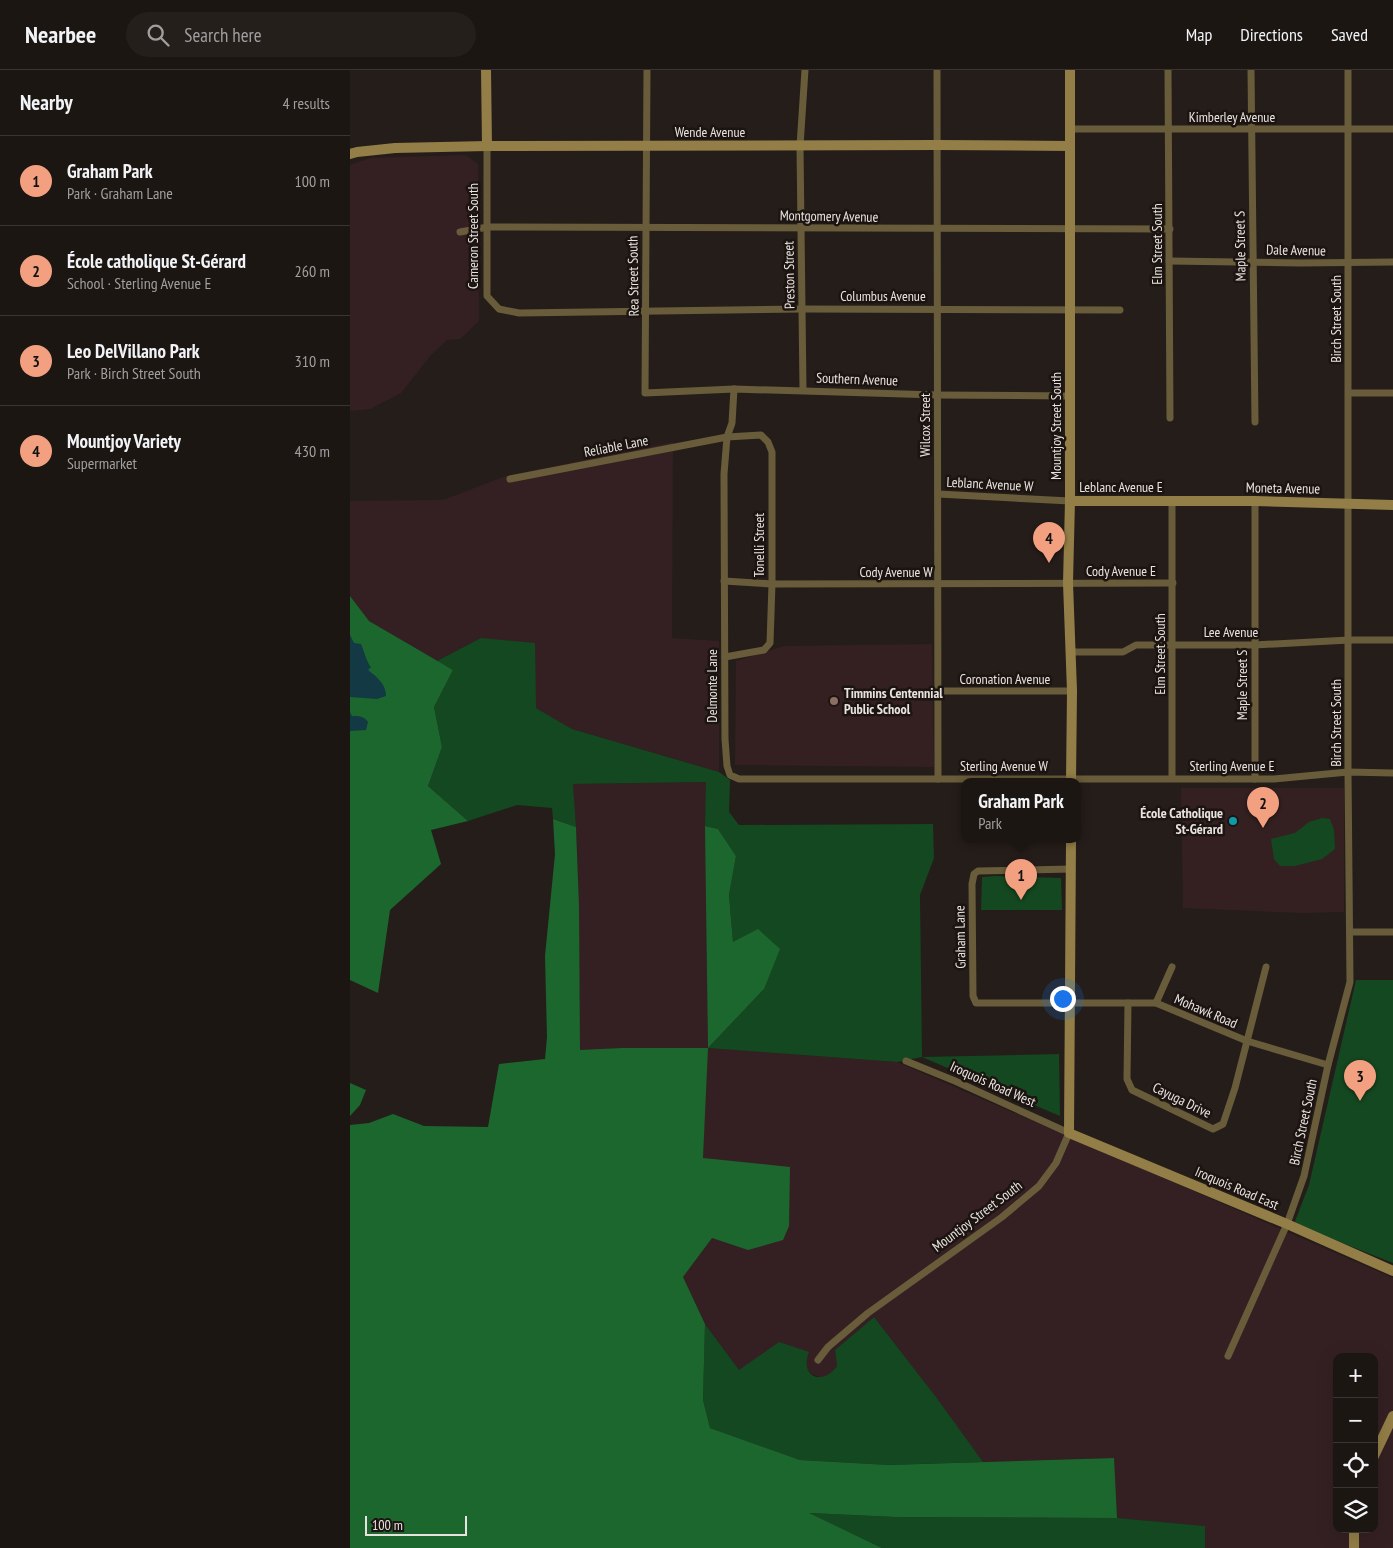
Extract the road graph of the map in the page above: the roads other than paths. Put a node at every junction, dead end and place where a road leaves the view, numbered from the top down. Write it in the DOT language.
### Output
graph roads {
  1 [pos="486,70"];
  2 [pos="647,70"];
  3 [pos="805,70"];
  4 [pos="937,70"];
  5 [pos="1070,70"];
  6 [pos="1168,70"];
  7 [pos="1251,70"];
  8 [pos="1348,70"];
  9 [pos="1251,129"];
  10 [pos="1348,129"];
  11 [pos="1393,129"];
  12 [pos="1070,130"];
  13 [pos="1168,130"];
  14 [pos="937,145"];
  15 [pos="487,146"];
  16 [pos="646,146"];
  17 [pos="800,146"];
  18 [pos="1070,146"];
  19 [pos="350,154"];
  20 [pos="488,227"];
  21 [pos="645,227"];
  22 [pos="801,228"];
  23 [pos="937,229"];
  24 [pos="1070,229"];
  25 [pos="1170,229"];
  26 [pos="460,232"];
  27 [pos="1170,261"];
  28 [pos="1253,262"];
  29 [pos="1393,262"];
  30 [pos="1348,263"];
  31 [pos="802,309"];
  32 [pos="937,309"];
  33 [pos="1070,310"];
  34 [pos="1120,310"];
  35 [pos="646,311"];
  36 [pos="734,389"];
  37 [pos="803,390"];
  38 [pos="1349,393"];
  39 [pos="1393,393"];
  40 [pos="938,395"];
  41 [pos="1069,396"];
  42 [pos="1170,418"];
  43 [pos="1255,422"];
  44 [pos="727,437"];
  45 [pos="510,480"];
  46 [pos="938,494"];
  47 [pos="1172,500"];
  48 [pos="1070,501"];
  49 [pos="1255,501"];
  50 [pos="1348,503"];
  51 [pos="1393,505"];
  52 [pos="724,580"];
  53 [pos="1068,583"];
  54 [pos="1173,583"];
  55 [pos="772,584"];
  56 [pos="938,584"];
  57 [pos="1349,640"];
  58 [pos="1393,640"];
  59 [pos="1172,644"];
  60 [pos="1254,645"];
  61 [pos="1071,652"];
  62 [pos="725,657"];
  63 [pos="938,691"];
  64 [pos="1072,691"];
  65 [pos="1348,772"];
  66 [pos="1393,773"];
  67 [pos="1071,778"];
  68 [pos="1172,778"];
  69 [pos="938,779"];
  70 [pos="961,779"];
  71 [pos="1255,779"];
  72 [pos="1081,780"];
  73 [pos="1071,843"];
  74 [pos="1071,869"];
  75 [pos="1351,932"];
  76 [pos="1393,932"];
  77 [pos="1172,967"];
  78 [pos="1266,967"];
  79 [pos="1128,1002"];
  80 [pos="1070,1003"];
  81 [pos="1156,1003"];
  82 [pos="1247,1041"];
  83 [pos="906,1061"];
  84 [pos="1328,1065"];
  85 [pos="1069,1133"];
  86 [pos="1287,1224"];
  87 [pos="1393,1271"];
  88 [pos="1228,1356"];
  89 [pos="818,1360"];
  90 [pos="1393,1416"];
  91 [pos="1378,1448"];
  92 [pos="1354,1533"];
  93 [pos="1354,1548"];
  1 -- 15 [label="street, Cameron Street South"];
  2 -- 16 [label="street, Rea Street South"];
  3 -- 17 [label="street, Preston Street"];
  4 -- 14 [label="street, Wilcox Street"];
  5 -- 12 [label="street, Mountjoy Street South"];
  6 -- 13 [label="street, Elm Street South"];
  7 -- 9 [label="street, Maple Street S"];
  8 -- 10 [label="street, Birch Street South"];
  9 -- 10 [label="street, Kimberley Avenue"];
  9 -- 13 [label="street, Kimberley Avenue"];
  9 -- 28 [label="street, Maple Street S"];
  10 -- 11 [label="street, Kimberley Avenue"];
  10 -- 30 [label="street, Birch Street South"];
  12 -- 13 [label="street, Kimberley Avenue"];
  12 -- 18 [label="street, Mountjoy Street South"];
  13 -- 25 [label="street, Elm Street South"];
  14 -- 17 [label="street, Wende Avenue"];
  14 -- 18 [label="street, Wende Avenue"];
  14 -- 23 [label="street, Wilcox Street"];
  15 -- 16 [label="street, Wende Avenue"];
  15 -- 19 [label="street, Wende Avenue"];
  15 -- 20 [label="street, Cameron Street South"];
  16 -- 17 [label="street, Wende Avenue"];
  16 -- 21 [label="street, Rea Street South"];
  17 -- 22 [label="street, Preston Street"];
  18 -- 24 [label="street, Mountjoy Street South"];
  20 -- 21 [label="street, Montgomery Avenue"];
  20 -- 26 [label="street, Montgomery Avenue"];
  20 -- 35 [label="street, Cameron Street South"];
  21 -- 22 [label="street, Montgomery Avenue"];
  21 -- 35 [label="street, Rea Street South"];
  22 -- 23 [label="street, Montgomery Avenue"];
  22 -- 31 [label="street, Preston Street"];
  23 -- 24 [label="street, Montgomery Avenue"];
  23 -- 32 [label="street, Wilcox Street"];
  24 -- 25 [label="street, Montgomery Avenue"];
  24 -- 33 [label="street, Mountjoy Street South"];
  25 -- 27 [label="street, Elm Street South"];
  27 -- 28 [label="street, Dale Avenue"];
  27 -- 42 [label="street, Elm Street South"];
  28 -- 30 [label="street, Dale Avenue"];
  28 -- 43 [label="street, Maple Street S"];
  29 -- 30 [label="street, Dale Avenue"];
  30 -- 38 [label="street, Birch Street South"];
  31 -- 32 [label="street, Columbus Avenue"];
  31 -- 35 [label="street, Columbus Avenue"];
  31 -- 37 [label="street, Preston Street"];
  32 -- 33 [label="street, Columbus Avenue"];
  32 -- 40 [label="street, Wilcox Street"];
  33 -- 34 [label="street, Columbus Avenue"];
  33 -- 41 [label="street, Mountjoy Street South"];
  35 -- 36 [label="street, Rea Street South"];
  36 -- 37 [label="street, Southern Avenue"];
  36 -- 44 [label="street, Delmonte Lane"];
  37 -- 40 [label="street, Southern Avenue"];
  38 -- 39 [label="street"];
  38 -- 50 [label="street, Birch Street South"];
  40 -- 41 [label="street, Southern Avenue"];
  40 -- 46 [label="street, Wilcox Street"];
  41 -- 48 [label="street, Mountjoy Street South"];
  44 -- 45 [label="street, Reliable Lane"];
  44 -- 52 [label="street, Delmonte Lane"];
  44 -- 55 [label="street, Tonelli Street"];
  46 -- 48 [label="street, Leblanc Avenue W"];
  46 -- 56 [label="street, Wilcox Street"];
  47 -- 48 [label="street, Leblanc Avenue E"];
  47 -- 49 [label="street, Moneta Avenue"];
  47 -- 54 [label="street, Elm Street South"];
  48 -- 53 [label="street, Mountjoy Street South"];
  49 -- 50 [label="street, Moneta Avenue"];
  49 -- 60 [label="street, Maple Street S"];
  50 -- 51 [label="street, Moneta Avenue"];
  50 -- 57 [label="street, Birch Street South"];
  52 -- 55 [label="street, Cody Avenue W"];
  52 -- 62 [label="street, Delmonte Lane"];
  53 -- 54 [label="street, Cody Avenue E"];
  53 -- 56 [label="street, Cody Avenue W"];
  53 -- 61 [label="street, Mountjoy Street South"];
  54 -- 59 [label="street, Elm Street South"];
  55 -- 56 [label="street, Cody Avenue W"];
  55 -- 62 [label="street, Tonelli Street"];
  56 -- 63 [label="street, Wilcox Street"];
  57 -- 58 [label="street, Lee Avenue"];
  57 -- 60 [label="street, Lee Avenue"];
  57 -- 65 [label="street, Birch Street South"];
  59 -- 60 [label="street, Lee Avenue"];
  59 -- 61 [label="street, Lee Avenue"];
  59 -- 68 [label="street, Elm Street South"];
  60 -- 71 [label="street, Maple Street S"];
  61 -- 64 [label="street, Mountjoy Street South"];
  62 -- 69 [label="street, Delmonte Lane"];
  63 -- 64 [label="street, Coronation Avenue"];
  63 -- 69 [label="street, Wilcox Street"];
  64 -- 67 [label="street, Mountjoy Street South"];
  65 -- 66 [label="street, Sterling Avenue E"];
  65 -- 71 [label="street, Sterling Avenue E"];
  65 -- 75 [label="street, Birch Street South"];
  68 -- 71 [label="street, Sterling Avenue E"];
  68 -- 72 [label="street, Sterling Avenue E"];
  69 -- 70 [label="street, Sterling Avenue W"];
  73 -- 74 [label="street, Mountjoy Street South"];
  74 -- 80 [label="street, Mountjoy Street South"];
  74 -- 80 [label="street, Graham Lane"];
  75 -- 76 [label="street"];
  75 -- 84 [label="street, Birch Street South"];
  77 -- 81 [label="street"];
  78 -- 82 [label="street"];
  79 -- 80 [label="street, Mohawk Road"];
  79 -- 81 [label="street, Mohawk Road"];
  79 -- 82 [label="street, Cayuga Drive"];
  80 -- 85 [label="street, Mountjoy Street South"];
  81 -- 82 [label="street, Mohawk Road"];
  82 -- 84 [label="street, Mohawk Road"];
  83 -- 85 [label="street, Iroquois Road West"];
  84 -- 86 [label="street, Birch Street South"];
  85 -- 86 [label="street, Iroquois Road East"];
  85 -- 89 [label="street, Mountjoy Street South"];
  86 -- 87 [label="street, Iroquois Road East"];
  86 -- 88 [label="street, Birch Street South"];
  90 -- 91 [label="street"];
  92 -- 93 [label="street"];
}
